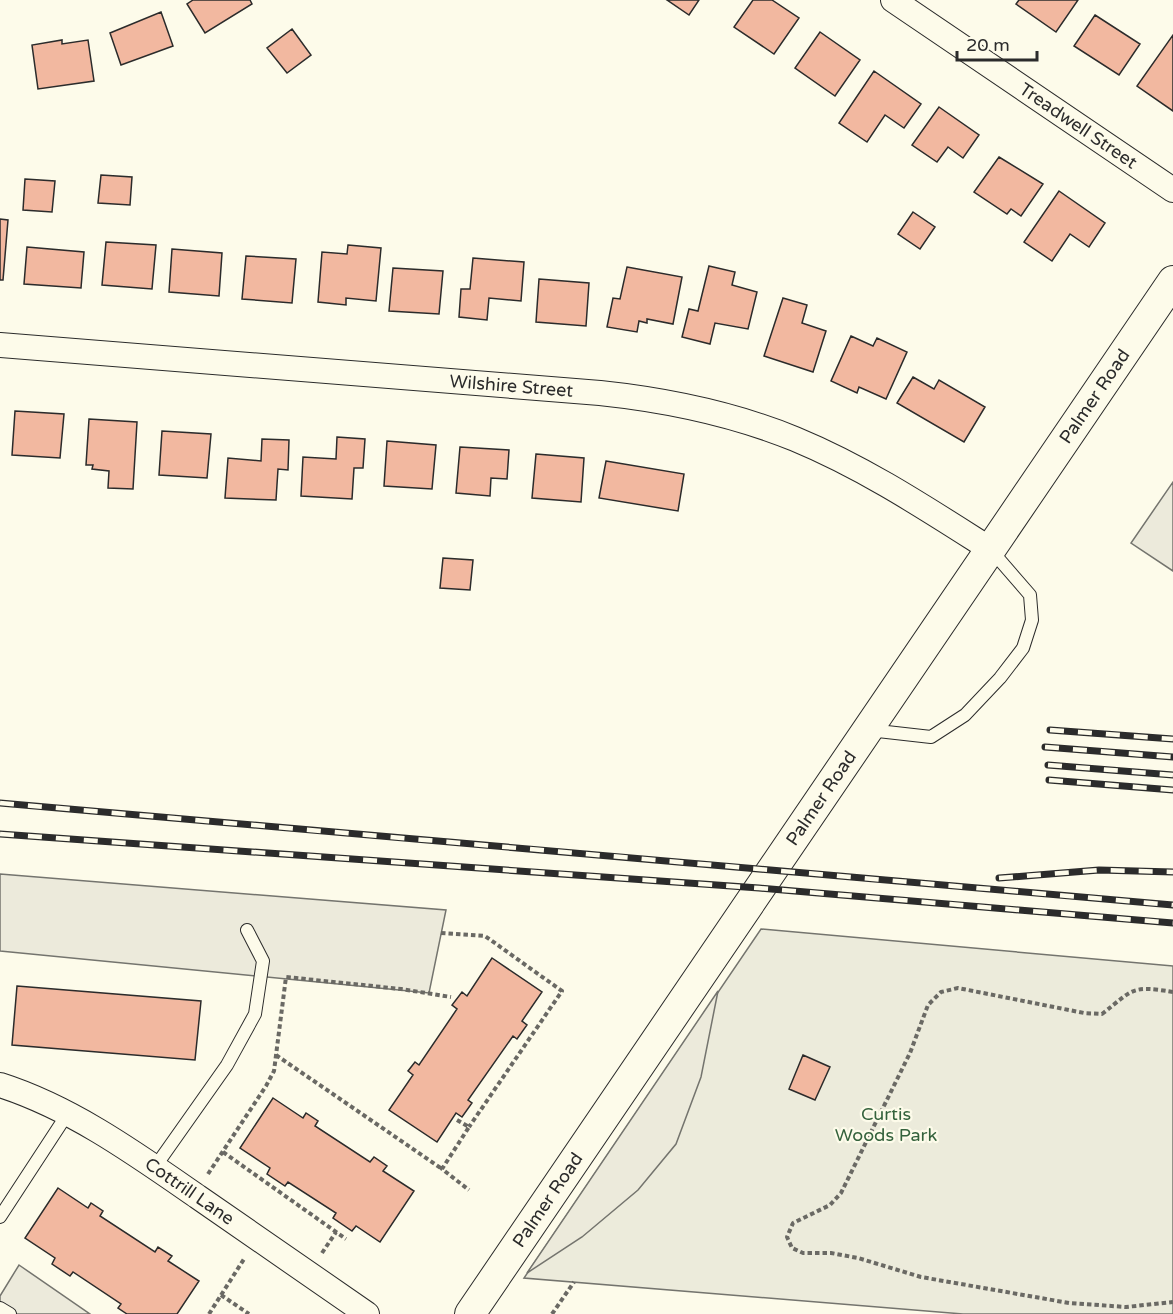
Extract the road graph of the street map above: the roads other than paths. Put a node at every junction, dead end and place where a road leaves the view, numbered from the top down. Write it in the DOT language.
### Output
graph roads {
  1 [pos="893,0"];
  2 [pos="1173,190"];
  3 [pos="1173,281"];
  4 [pos="0,345"];
  5 [pos="990,549"];
  6 [pos="867,729"];
  7 [pos="247,930"];
  8 [pos="0,1085"];
  9 [pos="68,1113"];
  10 [pos="155,1167"];
  11 [pos="0,1217"];
  12 [pos="0,1308"];
  13 [pos="9,1314"];
  14 [pos="368,1314"];
  15 [pos="470,1314"];
  1 -- 2 [label="street, Treadwell Street"];
  3 -- 5 [label="street, Palmer Road"];
  4 -- 5 [label="street, Wilshire Street"];
  5 -- 6 [label="street, Palmer Road"];
  5 -- 6 [label="lane"];
  6 -- 15 [label="street, Palmer Road"];
  7 -- 10 [label="lane"];
  8 -- 9 [label="street, Cottrill Lane"];
  9 -- 10 [label="street, Cottrill Lane"];
  9 -- 11 [label="lane"];
  10 -- 14 [label="street, Cottrill Lane"];
  12 -- 13 [label="lane"];
}
